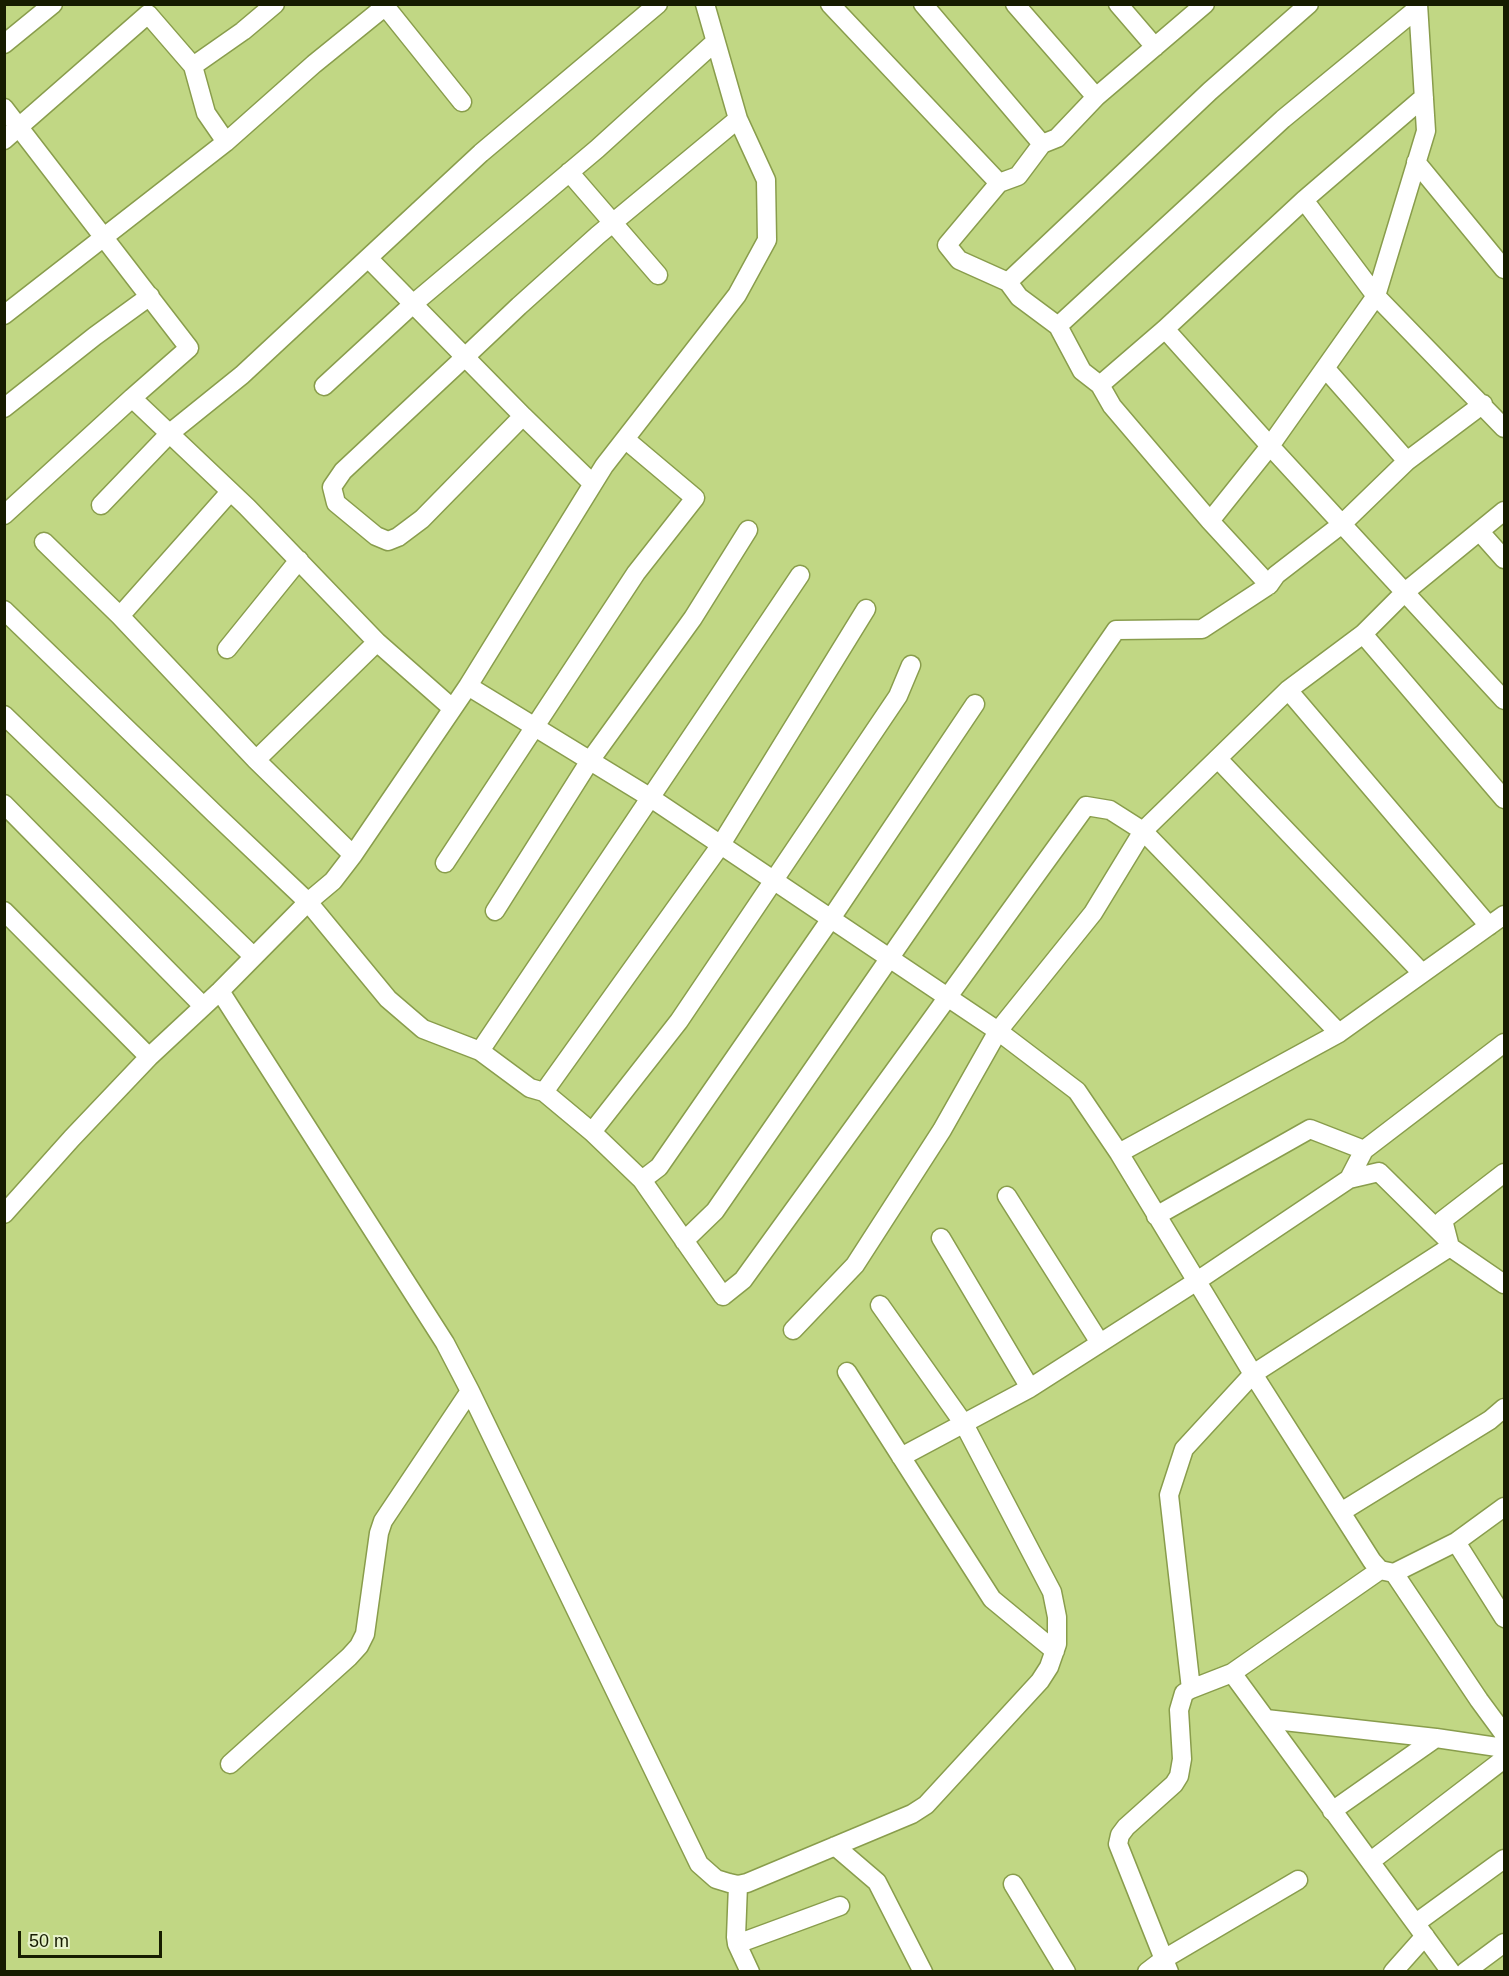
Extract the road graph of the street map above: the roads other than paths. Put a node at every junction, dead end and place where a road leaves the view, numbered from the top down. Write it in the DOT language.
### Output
graph roads {
  1 [pos="53,4"];
  2 [pos="274,4"];
  3 [pos="658,4"];
  4 [pos="705,4"];
  5 [pos="830,4"];
  6 [pos="923,4"];
  7 [pos="1015,4"];
  8 [pos="1118,4"];
  9 [pos="1205,4"];
  10 [pos="1309,4"];
  11 [pos="386,5"];
  12 [pos="1418,6"];
  13 [pos="147,9"];
  14 [pos="715,42"];
  15 [pos="4,44"];
  16 [pos="1155,47"];
  17 [pos="193,66"];
  18 [pos="1096,97"];
  19 [pos="1424,97"];
  20 [pos="462,102"];
  21 [pos="4,108"];
  22 [pos="738,119"];
  23 [pos="20,127"];
  24 [pos="4,140"];
  25 [pos="226,142"];
  26 [pos="1042,144"];
  27 [pos="1416,162"];
  28 [pos="569,172"];
  29 [pos="999,183"];
  30 [pos="1304,200"];
  31 [pos="613,222"];
  32 [pos="104,237"];
  33 [pos="368,258"];
  34 [pos="1504,269"];
  35 [pos="658,275"];
  36 [pos="1008,282"];
  37 [pos="150,296"];
  38 [pos="1376,296"];
  39 [pos="413,304"];
  40 [pos="4,315"];
  41 [pos="1058,326"];
  42 [pos="1165,329"];
  43 [pos="465,357"];
  44 [pos="1325,368"];
  45 [pos="1100,385"];
  46 [pos="324,386"];
  47 [pos="132,398"];
  48 [pos="1483,404"];
  49 [pos="4,408"];
  50 [pos="523,416"];
  51 [pos="1504,428"];
  52 [pos="170,433"];
  53 [pos="625,439"];
  54 [pos="1270,446"];
  55 [pos="1407,461"];
  56 [pos="593,484"];
  57 [pos="230,492"];
  58 [pos="101,505"];
  59 [pos="1504,511"];
  60 [pos="4,515"];
  61 [pos="1210,521"];
  62 [pos="1342,524"];
  63 [pos="748,530"];
  64 [pos="1480,532"];
  65 [pos="44,542"];
  66 [pos="1504,559"];
  67 [pos="299,560"];
  68 [pos="800,575"];
  69 [pos="1269,585"];
  70 [pos="1405,592"];
  71 [pos="866,609"];
  72 [pos="4,610"];
  73 [pos="120,616"];
  74 [pos="1363,634"];
  75 [pos="377,642"];
  76 [pos="227,649"];
  77 [pos="911,665"];
  78 [pos="468,686"];
  79 [pos="1288,690"];
  80 [pos="1504,700"];
  81 [pos="975,704"];
  82 [pos="452,708"];
  83 [pos="4,715"];
  84 [pos="535,728"];
  85 [pos="1218,759"];
  86 [pos="256,760"];
  87 [pos="589,762"];
  88 [pos="651,798"];
  89 [pos="1504,799"];
  90 [pos="4,804"];
  91 [pos="1143,831"];
  92 [pos="720,846"];
  93 [pos="353,855"];
  94 [pos="445,863"];
  95 [pos="774,881"];
  96 [pos="308,902"];
  97 [pos="4,911"];
  98 [pos="495,911"];
  99 [pos="1504,915"];
  100 [pos="830,920"];
  101 [pos="1489,926"];
  102 [pos="253,956"];
  103 [pos="890,958"];
  104 [pos="1422,974"];
  105 [pos="220,991"];
  106 [pos="948,998"];
  107 [pos="203,1006"];
  108 [pos="998,1031"];
  109 [pos="1339,1033"];
  110 [pos="1504,1043"];
  111 [pos="480,1051"];
  112 [pos="148,1057"];
  113 [pos="544,1092"];
  114 [pos="592,1132"];
  115 [pos="1364,1150"];
  116 [pos="1119,1154"];
  117 [pos="1504,1173"];
  118 [pos="1349,1179"];
  119 [pos="642,1180"];
  120 [pos="1006,1196"];
  121 [pos="4,1214"];
  122 [pos="1156,1216"];
  123 [pos="941,1238"];
  124 [pos="684,1241"];
  125 [pos="1449,1243"];
  126 [pos="1197,1281"];
  127 [pos="1504,1284"];
  128 [pos="880,1305"];
  129 [pos="793,1330"];
  130 [pos="1100,1343"];
  131 [pos="847,1372"];
  132 [pos="1253,1374"];
  133 [pos="1030,1388"];
  134 [pos="470,1391"];
  135 [pos="1504,1408"];
  136 [pos="963,1424"];
  137 [pos="901,1457"];
  138 [pos="1504,1507"];
  139 [pos="1341,1512"];
  140 [pos="1456,1542"];
  141 [pos="1387,1572"];
  142 [pos="1504,1618"];
  143 [pos="1055,1651"];
  144 [pos="1232,1673"];
  145 [pos="1191,1689"];
  146 [pos="1266,1719"];
  147 [pos="1504,1734"];
  148 [pos="1436,1738"];
  149 [pos="1504,1748"];
  150 [pos="1504,1759"];
  151 [pos="230,1764"];
  152 [pos="1332,1811"];
  153 [pos="836,1846"];
  154 [pos="1504,1859"];
  155 [pos="1371,1861"];
  156 [pos="1298,1880"];
  157 [pos="1013,1884"];
  158 [pos="738,1885"];
  159 [pos="840,1906"];
  160 [pos="1421,1930"];
  161 [pos="1504,1943"];
  162 [pos="737,1944"];
  163 [pos="1167,1965"];
  164 [pos="750,1971"];
  165 [pos="923,1971"];
  166 [pos="1066,1971"];
  167 [pos="1147,1971"];
  168 [pos="1393,1971"];
  169 [pos="1451,1971"];
  170 [pos="1465,1971"];
  1 -- 15 [label="street"];
  2 -- 17 [label="street"];
  3 -- 33 [label="street"];
  4 -- 14 [label="street"];
  5 -- 29 [label="street"];
  6 -- 26 [label="street"];
  7 -- 18 [label="street"];
  8 -- 16 [label="street"];
  9 -- 16 [label="street"];
  10 -- 36 [label="street"];
  11 -- 20 [label="street"];
  11 -- 25 [label="street"];
  12 -- 19 [label="street"];
  12 -- 41 [label="street"];
  13 -- 17 [label="street"];
  13 -- 23 [label="street"];
  14 -- 22 [label="street"];
  14 -- 28 [label="street"];
  16 -- 18 [label="street"];
  17 -- 25 [label="street"];
  18 -- 26 [label="street"];
  19 -- 27 [label="street"];
  19 -- 30 [label="street"];
  21 -- 23 [label="street"];
  22 -- 31 [label="street"];
  22 -- 53 [label="street"];
  23 -- 24 [label="street"];
  23 -- 32 [label="street"];
  25 -- 32 [label="street"];
  26 -- 29 [label="street"];
  27 -- 34 [label="street"];
  27 -- 38 [label="street"];
  28 -- 31 [label="street"];
  28 -- 39 [label="street"];
  29 -- 36 [label="street"];
  30 -- 38 [label="street"];
  30 -- 42 [label="street"];
  31 -- 35 [label="street"];
  31 -- 43 [label="street"];
  32 -- 37 [label="street"];
  32 -- 40 [label="street"];
  33 -- 39 [label="street"];
  33 -- 52 [label="street"];
  36 -- 41 [label="street"];
  37 -- 47 [label="street"];
  37 -- 49 [label="street"];
  38 -- 44 [label="street"];
  38 -- 48 [label="street"];
  39 -- 43 [label="street"];
  39 -- 46 [label="street"];
  41 -- 45 [label="street"];
  42 -- 45 [label="street"];
  42 -- 54 [label="street"];
  43 -- 50 [label="street"];
  43 -- 50 [label="street"];
  44 -- 54 [label="street"];
  44 -- 55 [label="street"];
  45 -- 61 [label="street"];
  47 -- 52 [label="street"];
  47 -- 60 [label="street"];
  48 -- 51 [label="street"];
  48 -- 55 [label="street"];
  50 -- 56 [label="street"];
  52 -- 57 [label="street"];
  52 -- 58 [label="street"];
  53 -- 56 [label="street"];
  53 -- 84 [label="street"];
  54 -- 61 [label="street"];
  54 -- 62 [label="street"];
  55 -- 62 [label="street"];
  56 -- 78 [label="street"];
  57 -- 67 [label="street"];
  57 -- 73 [label="street"];
  59 -- 64 [label="street"];
  61 -- 69 [label="street"];
  62 -- 69 [label="street"];
  62 -- 70 [label="street"];
  63 -- 87 [label="street"];
  64 -- 66 [label="street"];
  64 -- 70 [label="street"];
  65 -- 73 [label="street"];
  67 -- 75 [label="street"];
  67 -- 76 [label="street"];
  68 -- 88 [label="street"];
  69 -- 103 [label="street"];
  70 -- 74 [label="street"];
  70 -- 80 [label="street"];
  71 -- 92 [label="street"];
  72 -- 96 [label="street"];
  73 -- 86 [label="street"];
  74 -- 79 [label="street"];
  74 -- 89 [label="street"];
  75 -- 82 [label="street"];
  75 -- 86 [label="street"];
  77 -- 95 [label="street"];
  78 -- 82 [label="street"];
  78 -- 84 [label="street"];
  79 -- 85 [label="street"];
  79 -- 101 [label="street"];
  81 -- 100 [label="street"];
  82 -- 93 [label="street"];
  83 -- 102 [label="street"];
  84 -- 87 [label="street"];
  84 -- 94 [label="street"];
  85 -- 91 [label="street"];
  85 -- 104 [label="street"];
  86 -- 93 [label="street"];
  87 -- 88 [label="street"];
  87 -- 98 [label="street"];
  88 -- 92 [label="street"];
  88 -- 111 [label="street"];
  90 -- 107 [label="street"];
  91 -- 106 [label="street"];
  91 -- 108 [label="street"];
  91 -- 109 [label="street"];
  92 -- 95 [label="street"];
  92 -- 113 [label="street"];
  93 -- 96 [label="street"];
  95 -- 100 [label="street"];
  95 -- 114 [label="street"];
  96 -- 102 [label="street"];
  96 -- 111 [label="street"];
  97 -- 112 [label="street"];
  99 -- 101 [label="street"];
  100 -- 103 [label="street"];
  100 -- 119 [label="street"];
  101 -- 104 [label="street"];
  102 -- 105 [label="street"];
  103 -- 106 [label="street"];
  103 -- 124 [label="street"];
  104 -- 109 [label="street"];
  105 -- 107 [label="street"];
  105 -- 134 [label="street"];
  106 -- 108 [label="street"];
  106 -- 124 [label="street"];
  107 -- 112 [label="street"];
  108 -- 116 [label="street"];
  108 -- 129 [label="street"];
  109 -- 116 [label="street"];
  110 -- 115 [label="street"];
  111 -- 113 [label="street"];
  112 -- 121 [label="street"];
  113 -- 114 [label="street"];
  114 -- 119 [label="street"];
  115 -- 118 [label="street"];
  115 -- 122 [label="street"];
  116 -- 122 [label="street"];
  117 -- 125 [label="street"];
  118 -- 125 [label="street"];
  118 -- 126 [label="street"];
  119 -- 124 [label="street"];
  120 -- 130 [label="street"];
  122 -- 126 [label="street"];
  123 -- 133 [label="street"];
  125 -- 127 [label="street"];
  125 -- 132 [label="street"];
  126 -- 130 [label="street"];
  126 -- 132 [label="street"];
  128 -- 136 [label="street"];
  130 -- 133 [label="street"];
  131 -- 137 [label="street"];
  132 -- 139 [label="street"];
  132 -- 145 [label="street"];
  133 -- 136 [label="street"];
  134 -- 151 [label="street"];
  134 -- 158 [label="street"];
  135 -- 139 [label="street"];
  136 -- 137 [label="street"];
  136 -- 143 [label="street"];
  137 -- 143 [label="street"];
  138 -- 140 [label="street"];
  139 -- 141 [label="street"];
  140 -- 141 [label="street"];
  140 -- 142 [label="street"];
  141 -- 144 [label="street"];
  141 -- 147 [label="street"];
  143 -- 153 [label="street"];
  144 -- 145 [label="street"];
  144 -- 146 [label="street"];
  145 -- 163 [label="street"];
  146 -- 148 [label="street"];
  146 -- 152 [label="street"];
  148 -- 149 [label="street"];
  148 -- 152 [label="street"];
  150 -- 155 [label="street"];
  152 -- 155 [label="street"];
  153 -- 158 [label="street"];
  153 -- 165 [label="street"];
  154 -- 160 [label="street"];
  155 -- 160 [label="street"];
  156 -- 163 [label="street"];
  157 -- 166 [label="street"];
  158 -- 162 [label="street"];
  159 -- 162 [label="street"];
  160 -- 168 [label="street"];
  160 -- 169 [label="street"];
  161 -- 170 [label="street"];
  162 -- 164 [label="street"];
  163 -- 167 [label="street"];
}
